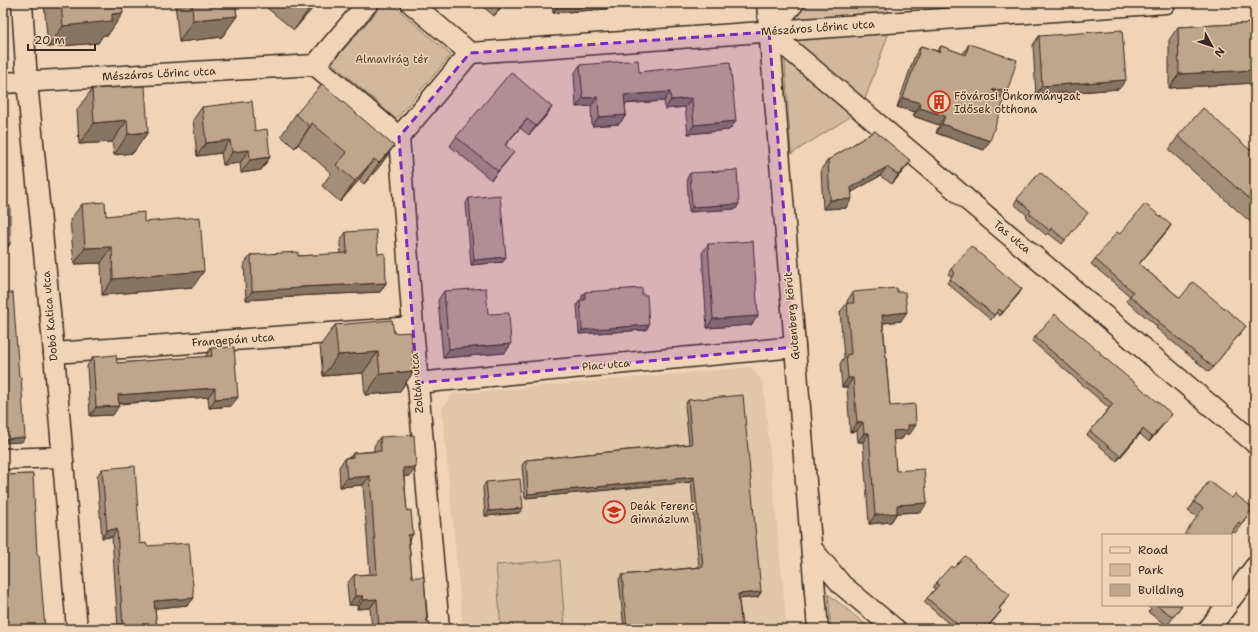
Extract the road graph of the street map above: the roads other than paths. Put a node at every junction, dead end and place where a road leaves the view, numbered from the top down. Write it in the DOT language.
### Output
graph roads {
  1 [pos="22,3"];
  2 [pos="368,3"];
  3 [pos="411,3"];
  4 [pos="767,3"];
  5 [pos="794,3"];
  6 [pos="1166,3"];
  7 [pos="769,32"];
  8 [pos="470,54"];
  9 [pos="315,65"];
  10 [pos="27,82"];
  11 [pos="3,83"];
  12 [pos="398,137"];
  13 [pos="412,327"];
  14 [pos="795,348"];
  15 [pos="54,354"];
  16 [pos="417,383"];
  17 [pos="1255,443"];
  18 [pos="62,456"];
  19 [pos="3,459"];
  20 [pos="812,549"];
  21 [pos="1255,567"];
  22 [pos="1232,598"];
  23 [pos="1226,606"];
  24 [pos="77,629"];
  25 [pos="439,629"];
  26 [pos="818,629"];
  27 [pos="895,629"];
  28 [pos="1209,629"];
  1 -- 10 [label="street, Dobó Katica utca"];
  2 -- 9 [label="street"];
  3 -- 8 [label="street"];
  4 -- 7 [label="street, Gutenberg körút"];
  5 -- 7 [label="street"];
  6 -- 7 [label="street, Mészáros Lőrinc utca"];
  7 -- 8 [label="street, Mészáros Lőrinc utca"];
  7 -- 14 [label="street, Gutenberg körút"];
  7 -- 17 [label="street, Tas utca"];
  8 -- 12 [label="street"];
  9 -- 10 [label="street, Mészáros Lőrinc utca"];
  9 -- 12 [label="street"];
  10 -- 11 [label="street, Mészáros Lőrinc utca"];
  10 -- 15 [label="street, Dobó Katica utca"];
  12 -- 13 [label="street, Zoltán utca"];
  13 -- 15 [label="street, Frangepán utca"];
  13 -- 16 [label="street, Zoltán utca"];
  14 -- 16 [label="street, Piac utca"];
  14 -- 20 [label="street, Gutenberg körút"];
  15 -- 18 [label="street, Dobó Katica utca"];
  16 -- 25 [label="street, Zoltán utca"];
  18 -- 19 [label="street"];
  18 -- 24 [label="street, Dobó Katica utca"];
  20 -- 26 [label="street, Gutenberg körút"];
  20 -- 27 [label="street"];
  21 -- 22 [label="street"];
  23 -- 28 [label="street"];
}
